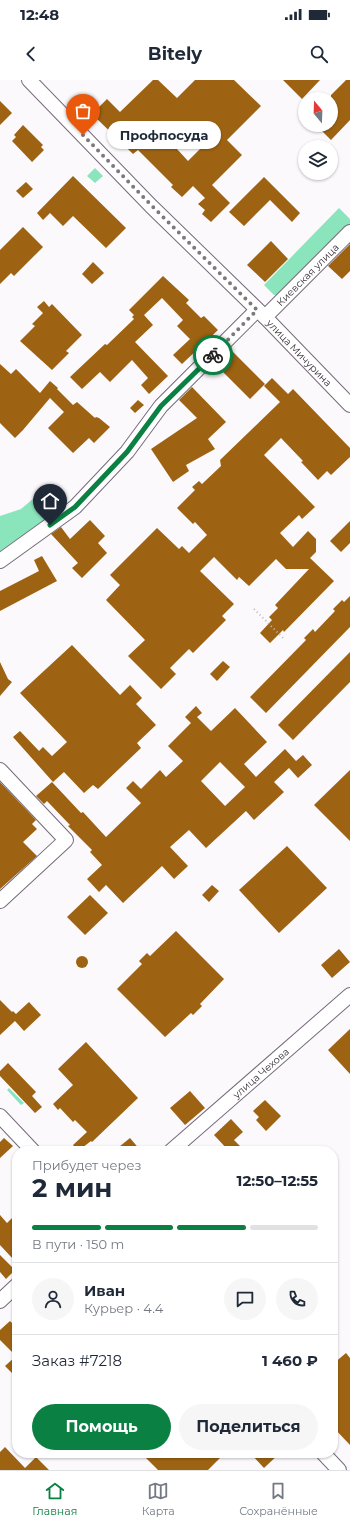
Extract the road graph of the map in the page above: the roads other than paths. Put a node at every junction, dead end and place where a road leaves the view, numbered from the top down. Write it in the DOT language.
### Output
graph roads {
  1 [pos="29,80"];
  2 [pos="350,232"];
  3 [pos="261,314"];
  4 [pos="350,405"];
  5 [pos="0,562"];
  6 [pos="0,770"];
  7 [pos="0,901"];
  8 [pos="350,995"];
  9 [pos="0,1116"];
  10 [pos="28,1146"];
  11 [pos="177,1146"];
  12 [pos="12,1290"];
  13 [pos="0,1301"];
  14 [pos="328,1458"];
  15 [pos="339,1470"];
  1 -- 3 [label="street, улица Мичурина"];
  2 -- 3 [label="street, Киевская улица"];
  3 -- 4 [label="street, улица Мичурина"];
  3 -- 5 [label="street, Киевская улица"];
  6 -- 7 [label="street"];
  8 -- 11 [label="street, улица Чехова"];
  9 -- 10 [label="street"];
  12 -- 13 [label="street"];
  14 -- 15 [label="street"];
}
